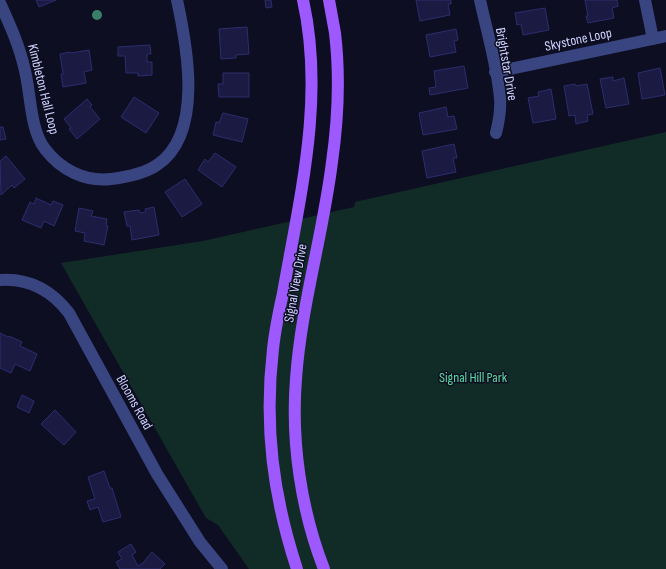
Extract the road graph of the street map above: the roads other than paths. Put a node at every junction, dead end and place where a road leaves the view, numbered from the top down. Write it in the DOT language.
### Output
graph roads {
  1 [pos="177,0"];
  2 [pos="303,0"];
  3 [pos="329,0"];
  4 [pos="480,0"];
  5 [pos="645,0"];
  6 [pos="0,3"];
  7 [pos="666,36"];
  8 [pos="653,39"];
  9 [pos="496,72"];
  10 [pos="496,133"];
  11 [pos="0,280"];
  12 [pos="222,569"];
  13 [pos="297,569"];
  14 [pos="324,569"];
  1 -- 6 [label="street, Kimbleton Hall Loop"];
  2 -- 13 [label="main road, Signal View Drive"];
  3 -- 14 [label="main road, Signal View Drive"];
  4 -- 9 [label="street, Brightstar Drive"];
  5 -- 8 [label="street"];
  7 -- 8 [label="street, Skystone Loop"];
  8 -- 9 [label="street, Skystone Loop"];
  9 -- 10 [label="street, Brightstar Drive"];
  11 -- 12 [label="street, Blooms Road"];
}
